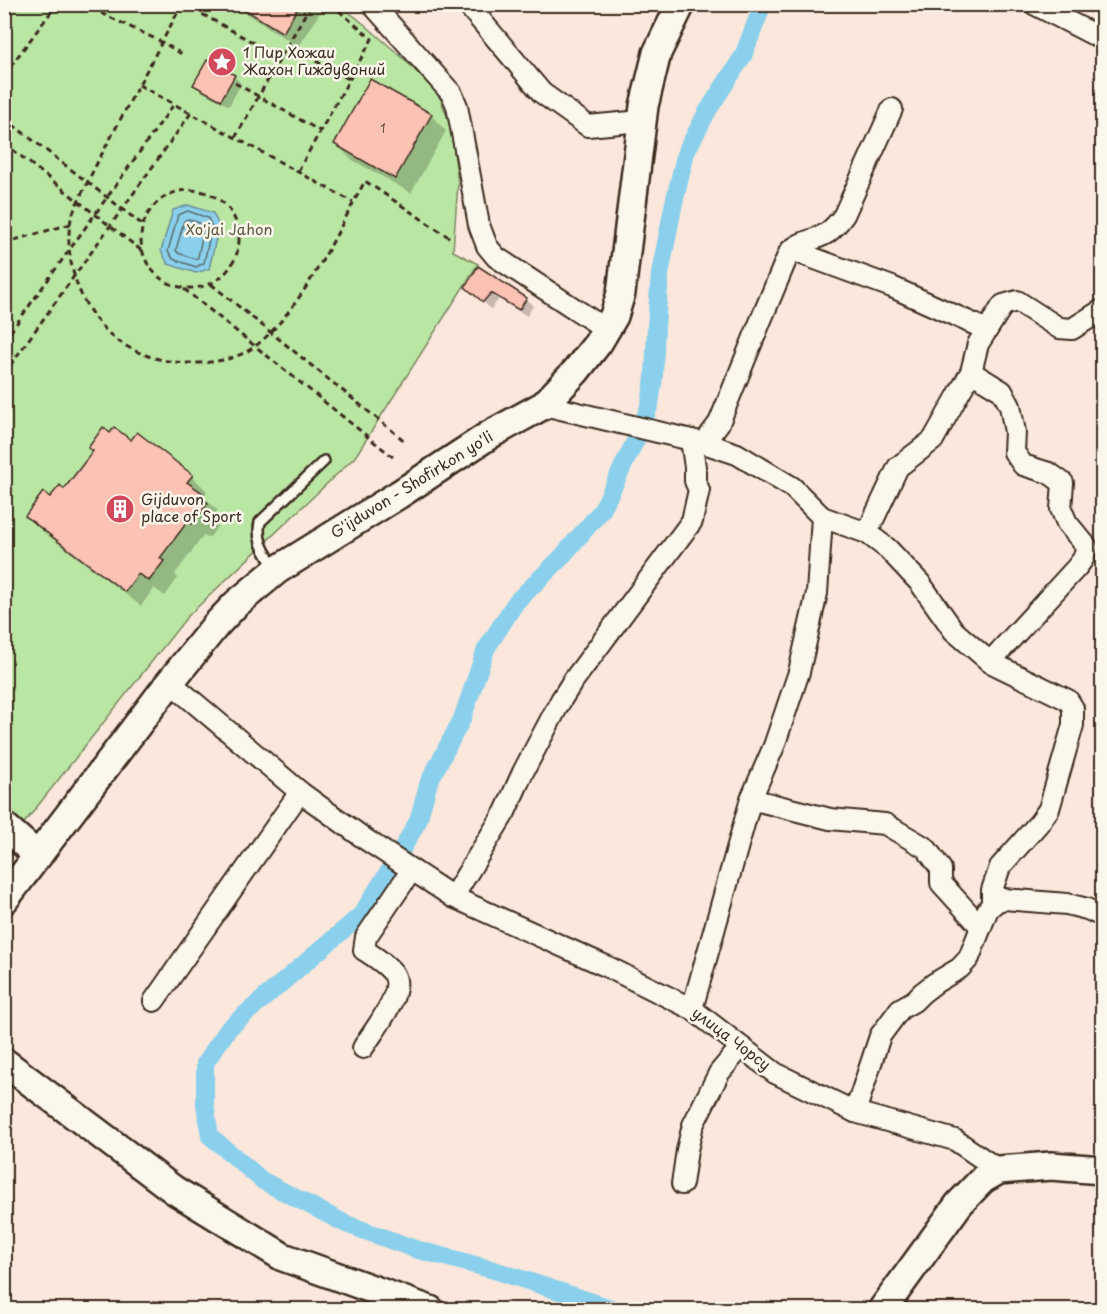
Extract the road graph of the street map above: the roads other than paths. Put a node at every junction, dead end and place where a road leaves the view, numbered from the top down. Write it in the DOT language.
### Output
graph roads {
  1 [pos="372,4"];
  2 [pos="467,4"];
  3 [pos="681,4"];
  4 [pos="1034,4"];
  5 [pos="1102,39"];
  6 [pos="892,109"];
  7 [pos="641,121"];
  8 [pos="791,250"];
  9 [pos="1102,310"];
  10 [pos="607,330"];
  11 [pos="987,330"];
  12 [pos="971,372"];
  13 [pos="544,405"];
  14 [pos="698,441"];
  15 [pos="324,461"];
  16 [pos="822,517"];
  17 [pos="867,533"];
  18 [pos="277,570"];
  19 [pos="990,662"];
  20 [pos="170,682"];
  21 [pos="300,792"];
  22 [pos="752,799"];
  23 [pos="4,826"];
  24 [pos="38,856"];
  25 [pos="407,868"];
  26 [pos="453,897"];
  27 [pos="4,900"];
  28 [pos="992,904"];
  29 [pos="1102,916"];
  30 [pos="981,927"];
  31 [pos="154,1001"];
  32 [pos="692,1008"];
  33 [pos="741,1047"];
  34 [pos="363,1048"];
  35 [pos="4,1062"];
  36 [pos="855,1112"];
  37 [pos="999,1170"];
  38 [pos="1102,1170"];
  39 [pos="682,1184"];
  40 [pos="430,1310"];
  41 [pos="882,1310"];
  1 -- 10 [label="street"];
  2 -- 7 [label="street"];
  3 -- 7 [label="main road, G'ijduvon - Shofirkon yo'li"];
  4 -- 5 [label="street"];
  6 -- 8 [label="street"];
  7 -- 10 [label="main road, G'ijduvon - Shofirkon yo'li"];
  8 -- 11 [label="street"];
  8 -- 14 [label="street"];
  9 -- 11 [label="street"];
  10 -- 13 [label="main road, G'ijduvon - Shofirkon yo'li"];
  11 -- 12 [label="street"];
  12 -- 17 [label="street"];
  12 -- 19 [label="street"];
  13 -- 14 [label="street"];
  13 -- 18 [label="main road, G'ijduvon - Shofirkon yo'li"];
  14 -- 16 [label="street"];
  14 -- 26 [label="street"];
  15 -- 18 [label="lane"];
  16 -- 17 [label="street"];
  16 -- 22 [label="street"];
  17 -- 19 [label="street"];
  18 -- 20 [label="main road, G'ijduvon - Shofirkon yo'li"];
  19 -- 28 [label="street"];
  20 -- 21 [label="street, улица Чорсу"];
  20 -- 24 [label="main road, G'ijduvon - Shofirkon yo'li"];
  21 -- 25 [label="street, улица Чорсу"];
  21 -- 31 [label="street"];
  22 -- 30 [label="street"];
  22 -- 32 [label="street"];
  23 -- 24 [label="main road"];
  24 -- 27 [label="main road, G'ijduvon - Shofirkon yo'li"];
  25 -- 26 [label="street, улица Чорсу"];
  25 -- 34 [label="street"];
  26 -- 32 [label="street, улица Чорсу"];
  28 -- 29 [label="street"];
  28 -- 30 [label="street"];
  30 -- 36 [label="street"];
  32 -- 33 [label="street, улица Чорсу"];
  33 -- 36 [label="street, улица Чорсу"];
  33 -- 39 [label="street"];
  35 -- 40 [label="main road"];
  36 -- 37 [label="street, улица Чорсу"];
  37 -- 38 [label="main road"];
  37 -- 41 [label="main road"];
}
